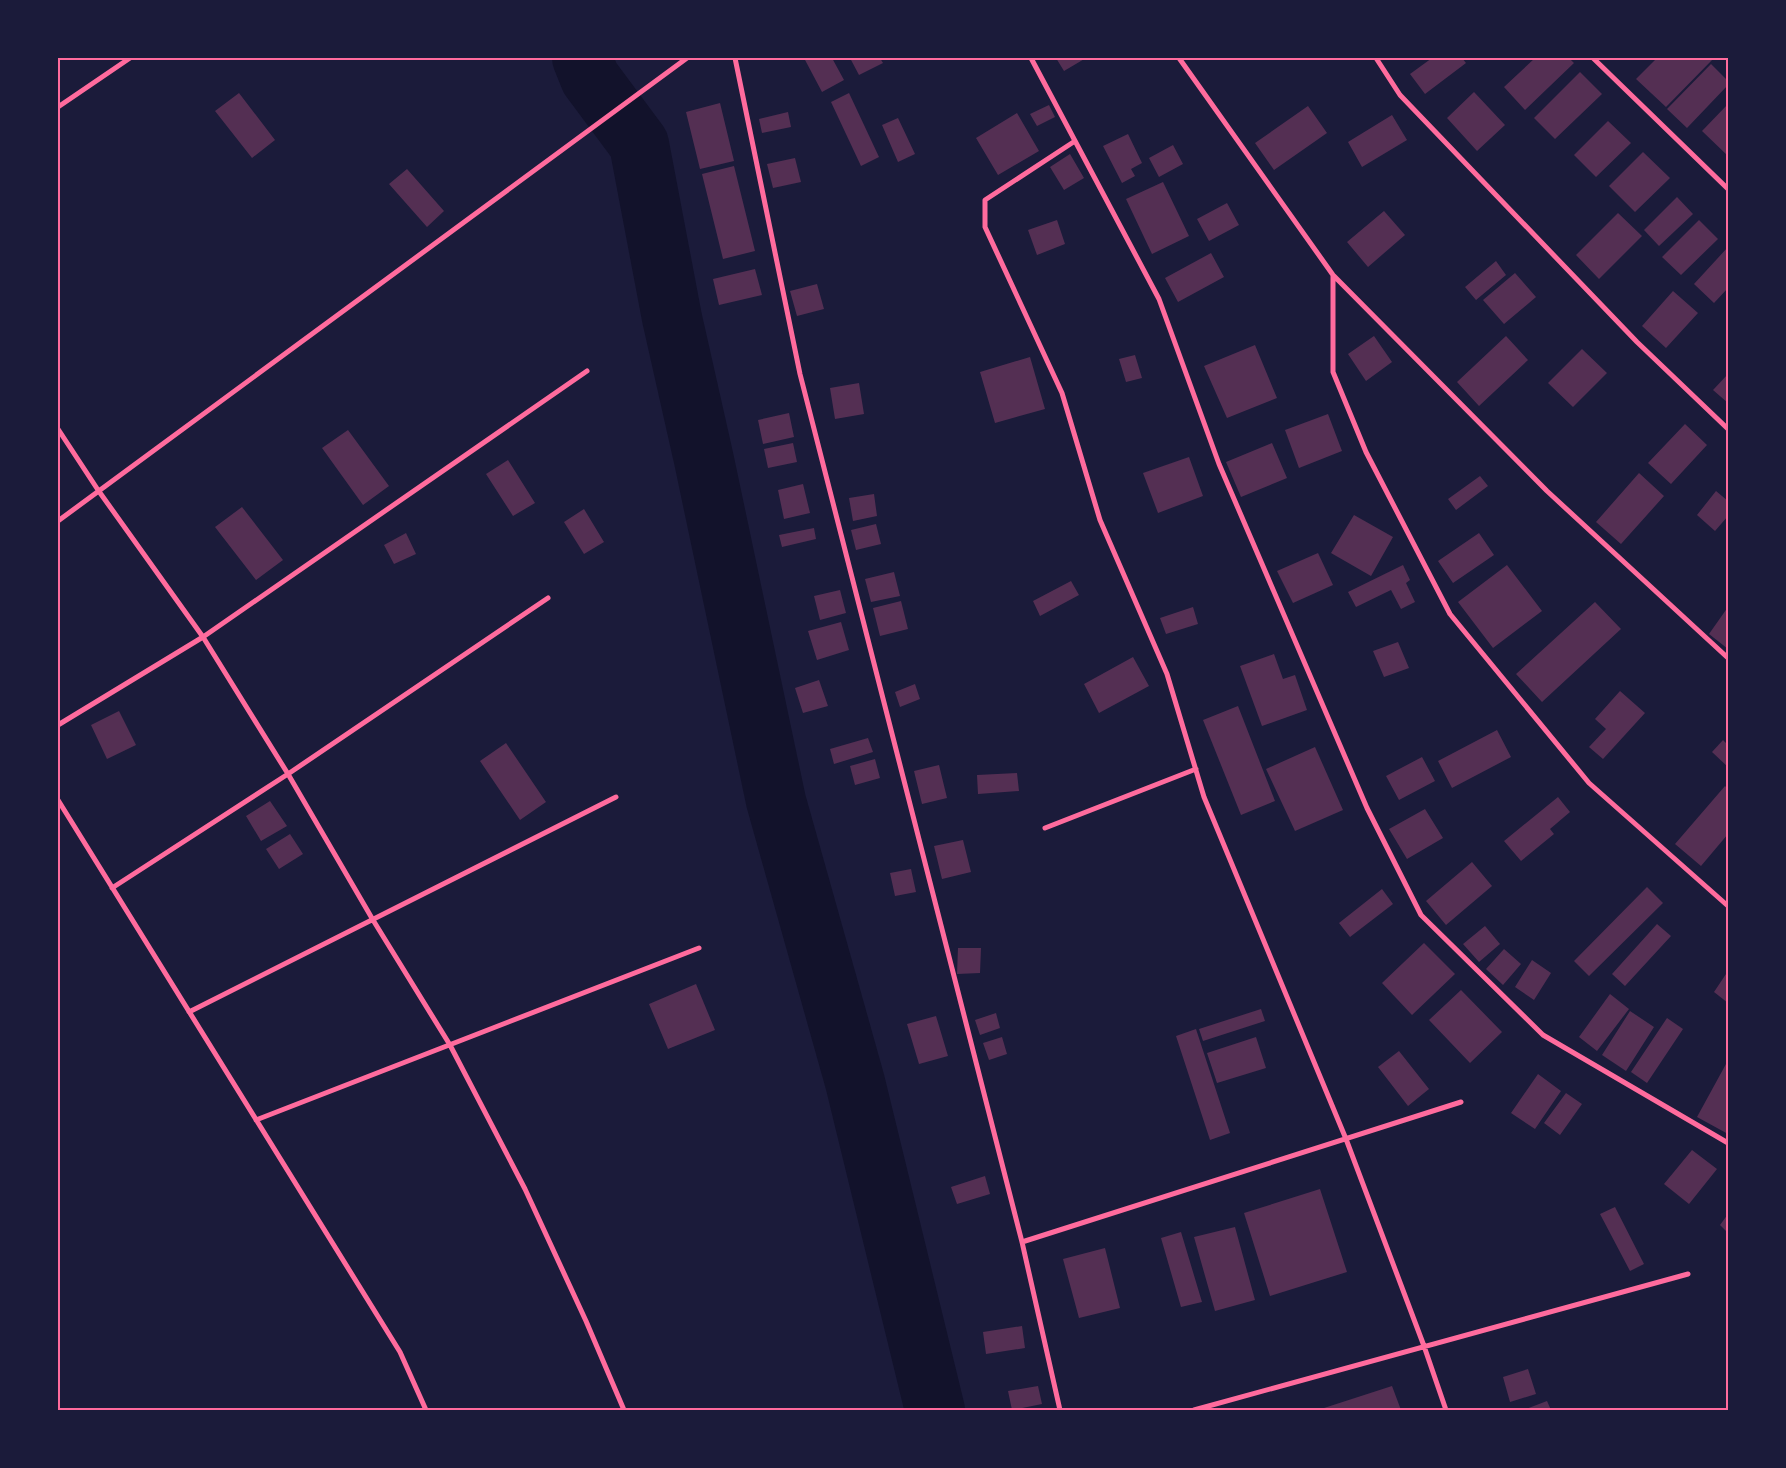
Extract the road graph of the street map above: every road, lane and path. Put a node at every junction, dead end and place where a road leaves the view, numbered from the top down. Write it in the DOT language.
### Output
graph roads {
  1 [pos="130,58"];
  2 [pos="687,58"];
  3 [pos="735,58"];
  4 [pos="1031,58"];
  5 [pos="1180,58"];
  6 [pos="1376,58"];
  7 [pos="1593,58"];
  8 [pos="58,107"];
  9 [pos="1075,141"];
  10 [pos="1728,189"];
  11 [pos="1333,275"];
  12 [pos="587,371"];
  13 [pos="58,429"];
  14 [pos="1728,429"];
  15 [pos="98,490"];
  16 [pos="58,521"];
  17 [pos="548,598"];
  18 [pos="203,637"];
  19 [pos="1728,658"];
  20 [pos="58,725"];
  21 [pos="1196,769"];
  22 [pos="288,774"];
  23 [pos="616,797"];
  24 [pos="58,800"];
  25 [pos="1045,828"];
  26 [pos="112,888"];
  27 [pos="1728,906"];
  28 [pos="373,920"];
  29 [pos="699,948"];
  30 [pos="189,1012"];
  31 [pos="450,1045"];
  32 [pos="1461,1102"];
  33 [pos="256,1120"];
  34 [pos="1346,1139"];
  35 [pos="1728,1143"];
  36 [pos="1022,1242"];
  37 [pos="1688,1274"];
  38 [pos="1424,1346"];
  39 [pos="426,1410"];
  40 [pos="624,1410"];
  41 [pos="1060,1410"];
  42 [pos="1194,1410"];
  43 [pos="1446,1410"];
  1 -- 8 [label="street"];
  2 -- 15 [label="street"];
  3 -- 36 [label="street"];
  4 -- 9 [label="street"];
  5 -- 11 [label="street"];
  6 -- 14 [label="street"];
  7 -- 10 [label="street"];
  9 -- 21 [label="street"];
  9 -- 35 [label="street"];
  11 -- 19 [label="street"];
  11 -- 27 [label="street"];
  12 -- 18 [label="street"];
  13 -- 15 [label="street"];
  15 -- 16 [label="street"];
  15 -- 18 [label="street"];
  17 -- 22 [label="street"];
  18 -- 20 [label="street"];
  18 -- 22 [label="street"];
  21 -- 25 [label="street"];
  21 -- 34 [label="street"];
  22 -- 26 [label="street"];
  22 -- 28 [label="street"];
  23 -- 28 [label="street"];
  24 -- 26 [label="street"];
  26 -- 30 [label="street"];
  28 -- 30 [label="street"];
  28 -- 31 [label="street"];
  29 -- 31 [label="street"];
  30 -- 33 [label="street"];
  31 -- 33 [label="street"];
  31 -- 40 [label="street"];
  32 -- 34 [label="street"];
  33 -- 39 [label="street"];
  34 -- 36 [label="street"];
  34 -- 38 [label="street"];
  36 -- 41 [label="street"];
  37 -- 38 [label="street"];
  38 -- 42 [label="street"];
  38 -- 43 [label="street"];
}
